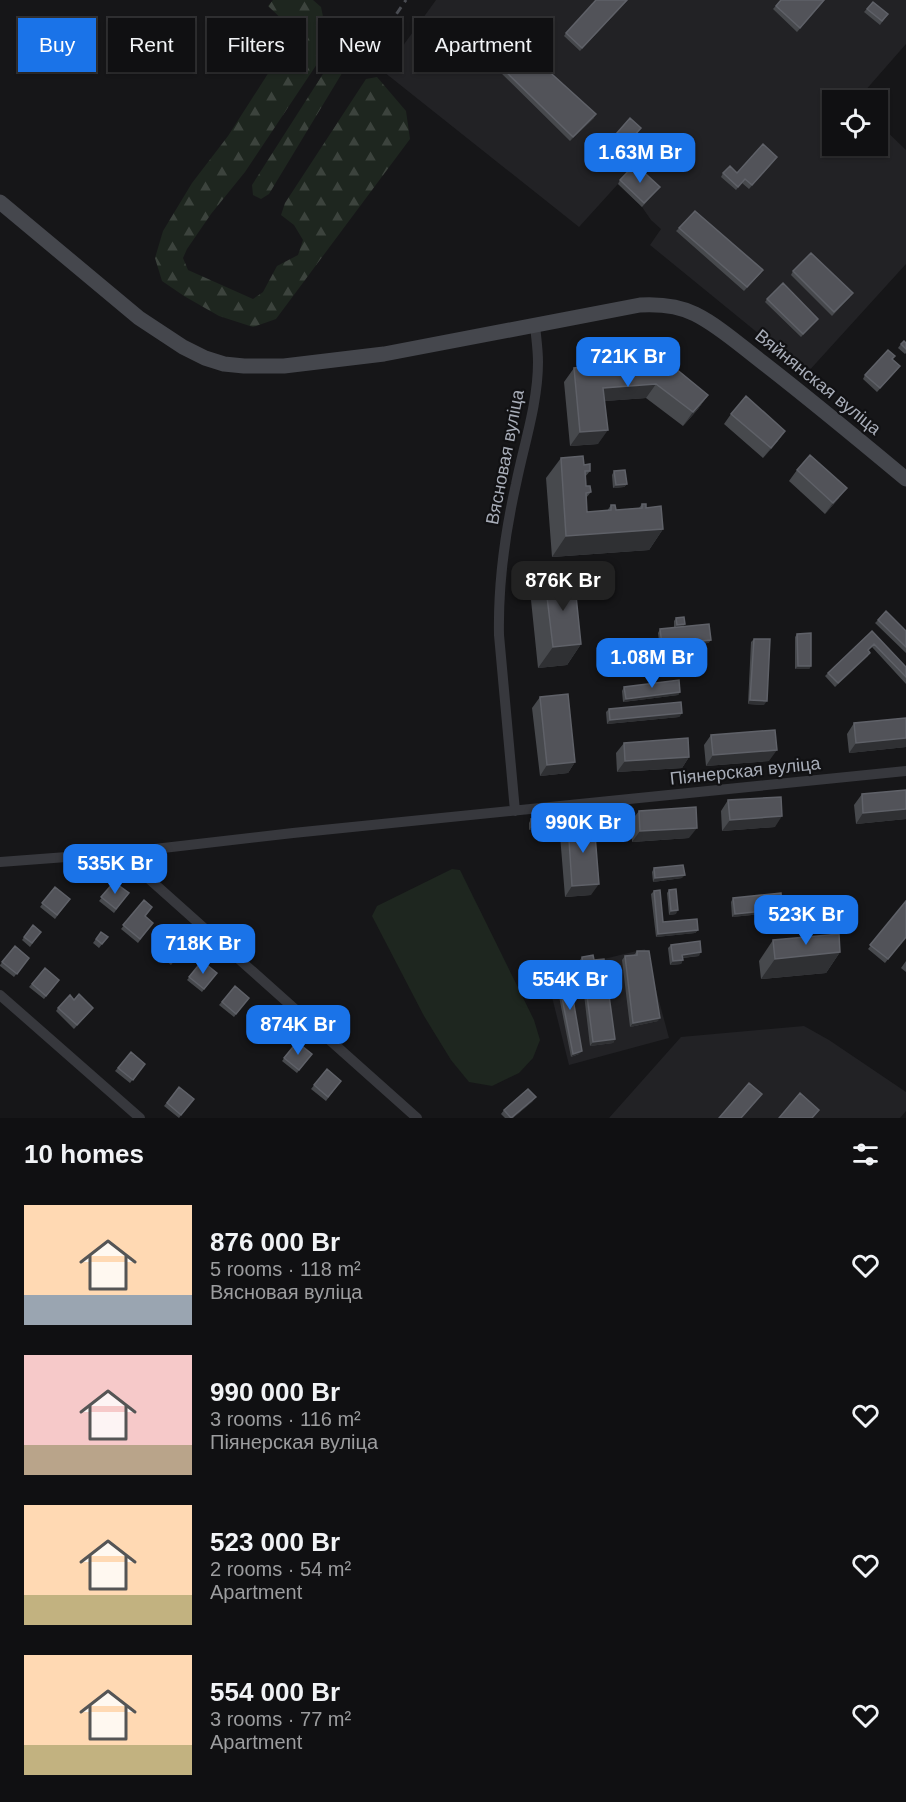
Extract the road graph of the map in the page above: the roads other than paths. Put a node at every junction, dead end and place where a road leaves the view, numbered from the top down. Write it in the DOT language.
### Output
graph roads {
  1 [pos="0,202"];
  2 [pos="535,325"];
  3 [pos="906,478"];
  4 [pos="906,771"];
  5 [pos="515,811"];
  6 [pos="120,853"];
  7 [pos="0,862"];
  8 [pos="0,995"];
  9 [pos="140,1118"];
  10 [pos="417,1118"];
  1 -- 2 [label="street, Вяйнянская вуліца"];
  2 -- 3 [label="street, Вяйнянская вуліца"];
  2 -- 5 [label="street, Вясновая вуліца"];
  4 -- 5 [label="street, Піянерская вуліца"];
  5 -- 6 [label="street, Піянерская вуліца"];
  6 -- 7 [label="street, Піянерская вуліца"];
  6 -- 10 [label="street"];
  8 -- 9 [label="street"];
}
